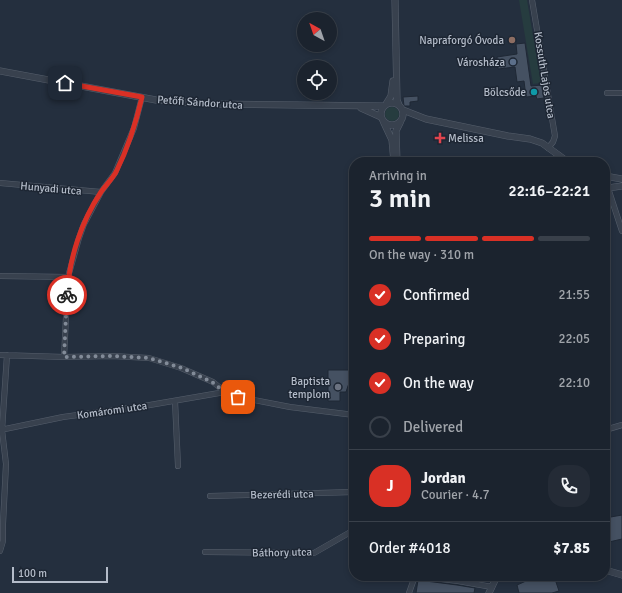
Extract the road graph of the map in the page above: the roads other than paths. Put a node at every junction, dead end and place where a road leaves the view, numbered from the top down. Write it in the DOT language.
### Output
graph roads {
  1 [pos="395,0"];
  2 [pos="532,0"];
  3 [pos="395,62"];
  4 [pos="0,71"];
  5 [pos="607,93"];
  6 [pos="622,93"];
  7 [pos="142,97"];
  8 [pos="385,105"];
  9 [pos="355,107"];
  10 [pos="401,108"];
  11 [pos="426,119"];
  12 [pos="382,120"];
  13 [pos="401,121"];
  14 [pos="548,148"];
  15 [pos="394,157"];
  16 [pos="398,157"];
  17 [pos="561,157"];
  18 [pos="610,177"];
  19 [pos="622,179"];
  20 [pos="0,184"];
  21 [pos="610,186"];
  22 [pos="622,186"];
  23 [pos="101,192"];
  24 [pos="610,195"];
  25 [pos="612,201"];
  26 [pos="622,231"];
  27 [pos="0,276"];
  28 [pos="68,277"];
  29 [pos="0,355"];
  30 [pos="7,355"];
  31 [pos="64,357"];
  32 [pos="225,392"];
  33 [pos="175,401"];
  34 [pos="349,414"];
  35 [pos="622,425"];
  36 [pos="610,429"];
  37 [pos="1,430"];
  38 [pos="178,466"];
  39 [pos="349,492"];
  40 [pos="210,496"];
  41 [pos="2,524"];
  42 [pos="0,531"];
  43 [pos="349,533"];
  44 [pos="0,551"];
  45 [pos="204,552"];
  46 [pos="610,571"];
  47 [pos="622,575"];
  48 [pos="413,581"];
  49 [pos="458,581"];
  50 [pos="494,581"];
  51 [pos="490,590"];
  52 [pos="409,593"];
  1 -- 3 [label="street"];
  2 -- 14 [label="street, Kossuth Lajos utca"];
  3 -- 8 [label="street"];
  3 -- 10 [label="street"];
  4 -- 7 [label="street, Petőfi Sándor utca"];
  5 -- 6 [label="street"];
  7 -- 9 [label="street, Petőfi Sándor utca"];
  7 -- 23 [label="street, Hunyadi utca"];
  8 -- 9 [label="street, Petőfi Sándor utca"];
  8 -- 10 [label="street"];
  8 -- 12 [label="street"];
  9 -- 12 [label="street, Petőfi Sándor utca"];
  10 -- 11 [label="street"];
  10 -- 13 [label="street"];
  11 -- 13 [label="street"];
  11 -- 14 [label="street"];
  12 -- 13 [label="street"];
  12 -- 15 [label="street"];
  13 -- 16 [label="street"];
  14 -- 17 [label="street"];
  18 -- 19 [label="street"];
  20 -- 23 [label="street, Hunyadi utca"];
  21 -- 22 [label="street"];
  23 -- 28 [label="street, Hunyadi utca"];
  24 -- 25 [label="street"];
  25 -- 26 [label="street"];
  27 -- 28 [label="street"];
  28 -- 31 [label="street, Hunyadi utca"];
  29 -- 30 [label="street"];
  30 -- 31 [label="street"];
  30 -- 37 [label="street"];
  31 -- 32 [label="street"];
  32 -- 33 [label="street, Komáromi utca"];
  32 -- 34 [label="street"];
  33 -- 37 [label="street, Komáromi utca"];
  33 -- 38 [label="street"];
  35 -- 36 [label="street"];
  37 -- 41 [label="street"];
  39 -- 40 [label="street, Bezerédi utca"];
  41 -- 42 [label="street"];
  41 -- 44 [label="street"];
  43 -- 45 [label="street, Báthory utca"];
  46 -- 47 [label="street"];
  48 -- 52 [label="street"];
  49 -- 51 [label="street"];
  50 -- 51 [label="street"];
}
